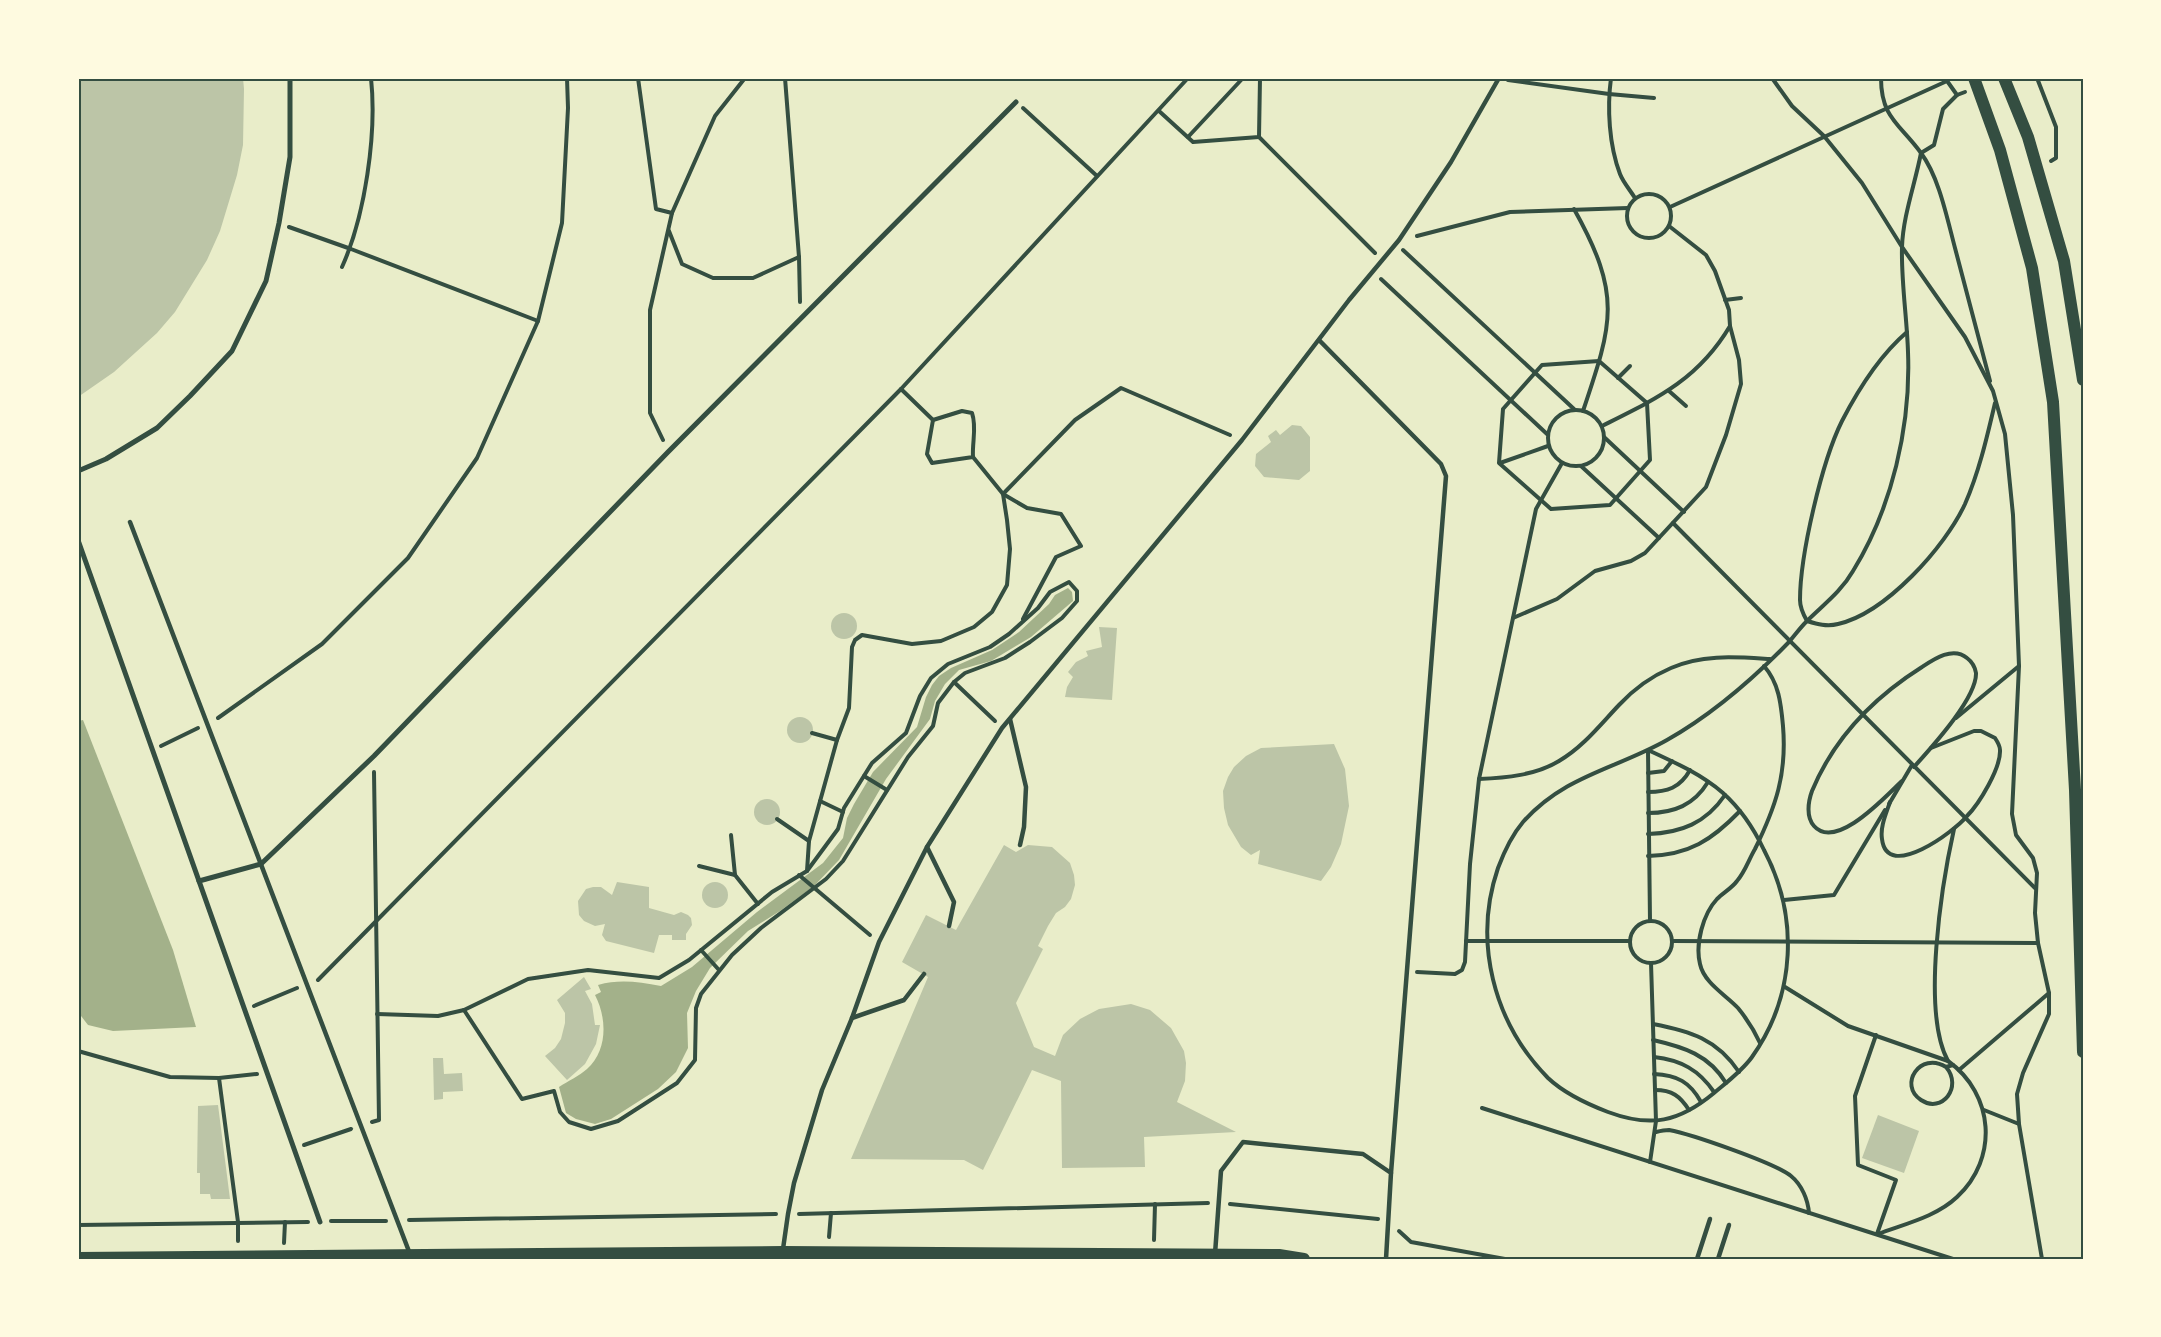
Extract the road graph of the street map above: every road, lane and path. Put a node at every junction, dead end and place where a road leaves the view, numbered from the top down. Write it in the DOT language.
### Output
graph roads {
  1 [pos="290,78"];
  2 [pos="371,78"];
  3 [pos="567,78"];
  4 [pos="638,78"];
  5 [pos="745,78"];
  6 [pos="785,78"];
  7 [pos="1188,78"];
  8 [pos="1243,78"];
  9 [pos="1260,78"];
  10 [pos="1611,78"];
  11 [pos="1772,78"];
  12 [pos="1881,78"];
  13 [pos="1974,78"];
  14 [pos="2004,78"];
  15 [pos="2037,78"];
  16 [pos="1499,79"];
  17 [pos="1947,81"];
  18 [pos="1609,94"];
  19 [pos="1957,95"];
  20 [pos="1654,98"];
  21 [pos="1016,102"];
  22 [pos="1886,109"];
  23 [pos="1159,111"];
  24 [pos="1824,136"];
  25 [pos="1188,137"];
  26 [pos="1259,137"];
  27 [pos="1921,153"];
  28 [pos="2038,170"];
  29 [pos="1097,176"];
  30 [pos="1635,198"];
  31 [pos="1670,207"];
  32 [pos="1628,208"];
  33 [pos="1574,209"];
  34 [pos="672,213"];
  35 [pos="279,223"];
  36 [pos="1669,226"];
  37 [pos="668,231"];
  38 [pos="1398,242"];
  39 [pos="1902,247"];
  40 [pos="351,249"];
  41 [pos="799,256"];
  42 [pos="1382,260"];
  43 [pos="342,267"];
  44 [pos="1373,272"];
  45 [pos="1741,298"];
  46 [pos="1725,300"];
  47 [pos="801,318"];
  48 [pos="537,321"];
  49 [pos="1730,326"];
  50 [pos="1907,332"];
  51 [pos="1319,340"];
  52 [pos="1599,361"];
  53 [pos="1630,366"];
  54 [pos="1535,373"];
  55 [pos="1618,378"];
  56 [pos="2083,380"];
  57 [pos="902,388"];
  58 [pos="1669,390"];
  59 [pos="1993,390"];
  60 [pos="1511,400"];
  61 [pos="1995,400"];
  62 [pos="1647,403"];
  63 [pos="1686,406"];
  64 [pos="1574,409"];
  65 [pos="1583,411"];
  66 [pos="933,420"];
  67 [pos="1602,426"];
  68 [pos="1547,434"];
  69 [pos="1604,437"];
  70 [pos="1242,440"];
  71 [pos="1548,446"];
  72 [pos="668,452"];
  73 [pos="973,457"];
  74 [pos="1499,463"];
  75 [pos="1562,463"];
  76 [pos="1581,466"];
  77 [pos="78,471"];
  78 [pos="1641,471"];
  79 [pos="1003,494"];
  80 [pos="1616,498"];
  81 [pos="1541,500"];
  82 [pos="1684,512"];
  83 [pos="130,522"];
  84 [pos="1673,524"];
  85 [pos="1659,538"];
  86 [pos="78,540"];
  87 [pos="1513,618"];
  88 [pos="1807,621"];
  89 [pos="1022,622"];
  90 [pos="1790,641"];
  91 [pos="1770,659"];
  92 [pos="1764,666"];
  93 [pos="2019,666"];
  94 [pos="954,682"];
  95 [pos="1862,713"];
  96 [pos="1010,719"];
  97 [pos="1953,720"];
  98 [pos="207,723"];
  99 [pos="1002,728"];
  100 [pos="812,733"];
  101 [pos="837,740"];
  102 [pos="1931,748"];
  103 [pos="153,750"];
  104 [pos="1648,750"];
  105 [pos="374,756"];
  106 [pos="1672,761"];
  107 [pos="1913,766"];
  108 [pos="1690,770"];
  109 [pos="1648,773"];
  110 [pos="864,776"];
  111 [pos="1479,779"];
  112 [pos="1902,781"];
  113 [pos="1708,782"];
  114 [pos="887,790"];
  115 [pos="1648,792"];
  116 [pos="1725,795"];
  117 [pos="820,801"];
  118 [pos="1890,802"];
  119 [pos="1740,811"];
  120 [pos="843,812"];
  121 [pos="1648,813"];
  122 [pos="1966,818"];
  123 [pos="777,819"];
  124 [pos="1954,828"];
  125 [pos="1648,834"];
  126 [pos="731,835"];
  127 [pos="1759,840"];
  128 [pos="809,841"];
  129 [pos="1020,845"];
  130 [pos="927,847"];
  131 [pos="1648,856"];
  132 [pos="261,864"];
  133 [pos="699,866"];
  134 [pos="807,871"];
  135 [pos="735,875"];
  136 [pos="800,875"];
  137 [pos="199,881"];
  138 [pos="2035,888"];
  139 [pos="814,889"];
  140 [pos="1784,900"];
  141 [pos="758,904"];
  142 [pos="1650,921"];
  143 [pos="375,922"];
  144 [pos="949,926"];
  145 [pos="1466,941"];
  146 [pos="1486,941"];
  147 [pos="1629,941"];
  148 [pos="1672,941"];
  149 [pos="1700,941"];
  150 [pos="1787,941"];
  151 [pos="879,942"];
  152 [pos="1937,943"];
  153 [pos="2038,943"];
  154 [pos="701,950"];
  155 [pos="1651,963"];
  156 [pos="719,970"];
  157 [pos="1406,972"];
  158 [pos="924,974"];
  159 [pos="307,984"];
  160 [pos="1785,987"];
  161 [pos="2049,993"];
  162 [pos="244,1009"];
  163 [pos="464,1010"];
  164 [pos="377,1014"];
  165 [pos="852,1018"];
  166 [pos="1653,1024"];
  167 [pos="1876,1035"];
  168 [pos="1653,1040"];
  169 [pos="1760,1043"];
  170 [pos="78,1052"];
  171 [pos="2083,1052"];
  172 [pos="1654,1057"];
  173 [pos="1948,1061"];
  174 [pos="1953,1065"];
  175 [pos="1946,1067"];
  176 [pos="1959,1070"];
  177 [pos="267,1072"];
  178 [pos="1738,1072"];
  179 [pos="1654,1074"];
  180 [pos="219,1078"];
  181 [pos="1726,1083"];
  182 [pos="1655,1090"];
  183 [pos="1714,1092"];
  184 [pos="1701,1102"];
  185 [pos="1482,1108"];
  186 [pos="1689,1110"];
  187 [pos="1984,1110"];
  188 [pos="1656,1121"];
  189 [pos="2019,1124"];
  190 [pos="361,1126"];
  191 [pos="1656,1132"];
  192 [pos="294,1149"];
  193 [pos="1650,1162"];
  194 [pos="1391,1173"];
  195 [pos="1155,1204"];
  196 [pos="1809,1213"];
  197 [pos="1710,1219"];
  198 [pos="238,1222"];
  199 [pos="320,1222"];
  200 [pos="1729,1225"];
  201 [pos="1877,1235"];
  202 [pos="783,1252"];
  203 [pos="410,1254"];
  204 [pos="1154,1254"];
  205 [pos="1215,1255"];
  206 [pos="523,1256"];
  207 [pos="78,1258"];
  208 [pos="114,1258"];
  209 [pos="1304,1259"];
  210 [pos="1386,1259"];
  211 [pos="1697,1259"];
  212 [pos="1718,1259"];
  213 [pos="1953,1259"];
  214 [pos="2042,1259"];
  1 -- 35 [label="street"];
  2 -- 40 [label="path"];
  3 -- 48 [label="path"];
  4 -- 34 [label="path"];
  5 -- 34 [label="path"];
  6 -- 41 [label="path"];
  7 -- 23 [label="path"];
  8 -- 25 [label="path"];
  9 -- 26 [label="path"];
  10 -- 18 [label="path"];
  11 -- 24 [label="path"];
  12 -- 22 [label="path"];
  13 -- 171 [label="main road"];
  14 -- 28 [label="main road"];
  15 -- 28 [label="path"];
  16 -- 18 [label="path"];
  16 -- 38 [label="lane"];
  17 -- 22 [label="path"];
  18 -- 20 [label="path"];
  18 -- 30 [label="path"];
  19 -- 27 [label="path"];
  21 -- 29 [label="path"];
  21 -- 47 [label="street"];
  22 -- 24 [label="path"];
  22 -- 27 [label="path"];
  23 -- 25 [label="path"];
  23 -- 29 [label="path"];
  24 -- 31 [label="path"];
  24 -- 39 [label="path"];
  25 -- 26 [label="path"];
  26 -- 42 [label="path"];
  27 -- 39 [label="path"];
  27 -- 59 [label="path"];
  28 -- 56 [label="main road"];
  29 -- 57 [label="path"];
  30 -- 31 [label="path"];
  30 -- 32 [label="path"];
  31 -- 36 [label="path"];
  32 -- 33 [label="path"];
  32 -- 36 [label="path"];
  33 -- 38 [label="path"];
  33 -- 52 [label="path"];
  34 -- 37 [label="path"];
  35 -- 40 [label="path"];
  35 -- 77 [label="street"];
  36 -- 46 [label="path"];
  37 -- 41 [label="path"];
  37 -- 72 [label="path"];
  38 -- 42 [label="lane"];
  38 -- 54 [label="path"];
  39 -- 50 [label="path"];
  39 -- 59 [label="path"];
  40 -- 43 [label="path"];
  40 -- 48 [label="path"];
  41 -- 47 [label="path"];
  42 -- 44 [label="lane"];
  44 -- 51 [label="lane"];
  44 -- 60 [label="path"];
  45 -- 46 [label="path"];
  46 -- 49 [label="path"];
  47 -- 72 [label="street"];
  48 -- 98 [label="path"];
  49 -- 58 [label="path"];
  49 -- 82 [label="path"];
  50 -- 88 [label="path"];
  50 -- 88 [label="path"];
  51 -- 70 [label="lane"];
  51 -- 157 [label="lane"];
  52 -- 54 [label="path"];
  52 -- 55 [label="path"];
  52 -- 65 [label="path"];
  53 -- 55 [label="path"];
  54 -- 60 [label="path"];
  54 -- 64 [label="path"];
  55 -- 62 [label="path"];
  57 -- 66 [label="path"];
  57 -- 143 [label="path"];
  58 -- 62 [label="path"];
  58 -- 63 [label="path"];
  59 -- 61 [label="path"];
  60 -- 68 [label="path"];
  60 -- 74 [label="path"];
  61 -- 88 [label="path"];
  61 -- 93 [label="path"];
  62 -- 67 [label="path"];
  62 -- 78 [label="path"];
  64 -- 65 [label="path"];
  64 -- 68 [label="path"];
  65 -- 67 [label="path"];
  66 -- 73 [label="path"];
  66 -- 73 [label="path"];
  67 -- 69 [label="path"];
  68 -- 71 [label="path"];
  69 -- 76 [label="path"];
  69 -- 78 [label="path"];
  70 -- 79 [label="path"];
  70 -- 96 [label="lane"];
  71 -- 74 [label="path"];
  71 -- 75 [label="path"];
  72 -- 105 [label="street"];
  73 -- 79 [label="path"];
  74 -- 81 [label="path"];
  75 -- 76 [label="path"];
  75 -- 81 [label="path"];
  76 -- 80 [label="path"];
  78 -- 80 [label="path"];
  78 -- 82 [label="path"];
  79 -- 89 [label="path"];
  79 -- 101 [label="path"];
  80 -- 81 [label="path"];
  80 -- 85 [label="path"];
  81 -- 87 [label="path"];
  82 -- 84 [label="path"];
  83 -- 98 [label="lane"];
  84 -- 85 [label="path"];
  84 -- 90 [label="path"];
  85 -- 87 [label="path"];
  86 -- 103 [label="street"];
  87 -- 111 [label="path"];
  88 -- 90 [label="path"];
  89 -- 94 [label="path"];
  89 -- 110 [label="path"];
  90 -- 91 [label="path"];
  90 -- 95 [label="path"];
  91 -- 92 [label="path"];
  91 -- 111 [label="path"];
  92 -- 104 [label="path"];
  92 -- 127 [label="path"];
  93 -- 97 [label="path"];
  93 -- 138 [label="path"];
  94 -- 99 [label="path"];
  94 -- 114 [label="path"];
  95 -- 97 [label="path"];
  95 -- 107 [label="path"];
  95 -- 112 [label="path"];
  96 -- 99 [label="lane"];
  96 -- 129 [label="lane"];
  97 -- 102 [label="path"];
  98 -- 103 [label="path"];
  98 -- 132 [label="lane"];
  99 -- 130 [label="lane"];
  100 -- 101 [label="path"];
  101 -- 117 [label="path"];
  102 -- 107 [label="path"];
  102 -- 122 [label="path"];
  103 -- 137 [label="street"];
  104 -- 106 [label="path"];
  104 -- 109 [label="path"];
  104 -- 146 [label="path"];
  105 -- 132 [label="street"];
  105 -- 143 [label="path"];
  106 -- 108 [label="path"];
  106 -- 109 [label="path"];
  107 -- 112 [label="path"];
  107 -- 122 [label="path"];
  108 -- 113 [label="path"];
  108 -- 115 [label="path"];
  109 -- 115 [label="path"];
  110 -- 114 [label="path"];
  110 -- 120 [label="path"];
  111 -- 145 [label="path"];
  112 -- 118 [label="path"];
  113 -- 116 [label="path"];
  113 -- 121 [label="path"];
  114 -- 139 [label="path"];
  115 -- 121 [label="path"];
  116 -- 119 [label="path"];
  116 -- 125 [label="path"];
  117 -- 120 [label="path"];
  117 -- 128 [label="path"];
  118 -- 124 [label="path"];
  118 -- 140 [label="path"];
  119 -- 127 [label="path"];
  119 -- 131 [label="path"];
  120 -- 134 [label="path"];
  121 -- 125 [label="path"];
  122 -- 124 [label="path"];
  122 -- 138 [label="path"];
  123 -- 128 [label="path"];
  124 -- 152 [label="path"];
  125 -- 131 [label="path"];
  126 -- 135 [label="path"];
  127 -- 140 [label="path"];
  127 -- 149 [label="path"];
  128 -- 134 [label="path"];
  130 -- 144 [label="lane"];
  130 -- 151 [label="lane"];
  131 -- 142 [label="path"];
  132 -- 137 [label="street"];
  132 -- 159 [label="lane"];
  133 -- 135 [label="path"];
  134 -- 136 [label="path"];
  135 -- 141 [label="path"];
  136 -- 139 [label="path"];
  136 -- 141 [label="path"];
  137 -- 162 [label="street"];
  138 -- 153 [label="path"];
  139 -- 151 [label="path"];
  139 -- 156 [label="path"];
  140 -- 150 [label="path"];
  141 -- 154 [label="path"];
  142 -- 147 [label="path"];
  142 -- 148 [label="path"];
  143 -- 159 [label="path"];
  143 -- 164 [label="path"];
  145 -- 146 [label="path"];
  145 -- 157 [label="path"];
  146 -- 147 [label="path"];
  146 -- 188 [label="path"];
  147 -- 155 [label="path"];
  148 -- 149 [label="path"];
  148 -- 155 [label="path"];
  149 -- 150 [label="path"];
  149 -- 169 [label="path"];
  150 -- 152 [label="path"];
  150 -- 160 [label="path"];
  151 -- 165 [label="lane"];
  152 -- 153 [label="path"];
  152 -- 173 [label="path"];
  153 -- 161 [label="path"];
  154 -- 156 [label="path"];
  154 -- 163 [label="path"];
  155 -- 166 [label="path"];
  156 -- 163 [label="path"];
  157 -- 194 [label="lane"];
  158 -- 165 [label="lane"];
  159 -- 162 [label="path"];
  159 -- 190 [label="lane"];
  160 -- 167 [label="path"];
  160 -- 169 [label="path"];
  161 -- 176 [label="path"];
  161 -- 189 [label="path"];
  162 -- 177 [label="street"];
  163 -- 164 [label="path"];
  164 -- 190 [label="path"];
  165 -- 202 [label="lane"];
  166 -- 168 [label="path"];
  166 -- 178 [label="path"];
  167 -- 173 [label="path"];
  167 -- 201 [label="path"];
  168 -- 172 [label="path"];
  168 -- 181 [label="path"];
  169 -- 178 [label="path"];
  170 -- 180 [label="path"];
  172 -- 179 [label="path"];
  172 -- 183 [label="path"];
  173 -- 174 [label="path"];
  174 -- 175 [label="path"];
  174 -- 176 [label="path"];
  175 -- 175 [label="path"];
  176 -- 187 [label="path"];
  177 -- 180 [label="path"];
  177 -- 192 [label="street"];
  178 -- 181 [label="path"];
  179 -- 182 [label="path"];
  179 -- 184 [label="path"];
  180 -- 198 [label="path"];
  181 -- 183 [label="path"];
  182 -- 186 [label="path"];
  182 -- 188 [label="path"];
  183 -- 184 [label="path"];
  184 -- 186 [label="path"];
  185 -- 193 [label="path"];
  186 -- 188 [label="path"];
  187 -- 189 [label="path"];
  187 -- 201 [label="path"];
  188 -- 191 [label="path"];
  189 -- 214 [label="path"];
  190 -- 192 [label="path"];
  190 -- 203 [label="lane"];
  191 -- 193 [label="path"];
  191 -- 196 [label="path"];
  192 -- 199 [label="street"];
  193 -- 196 [label="path"];
  194 -- 205 [label="lane"];
  194 -- 210 [label="lane"];
  195 -- 204 [label="path"];
  196 -- 201 [label="path"];
  197 -- 211 [label="lane"];
  200 -- 212 [label="lane"];
  201 -- 213 [label="path"];
  202 -- 204 [label="main road"];
  202 -- 206 [label="main road"];
  203 -- 206 [label="main road"];
  203 -- 208 [label="main road"];
  204 -- 205 [label="main road"];
  205 -- 209 [label="main road"];
  207 -- 208 [label="main road"];
}
